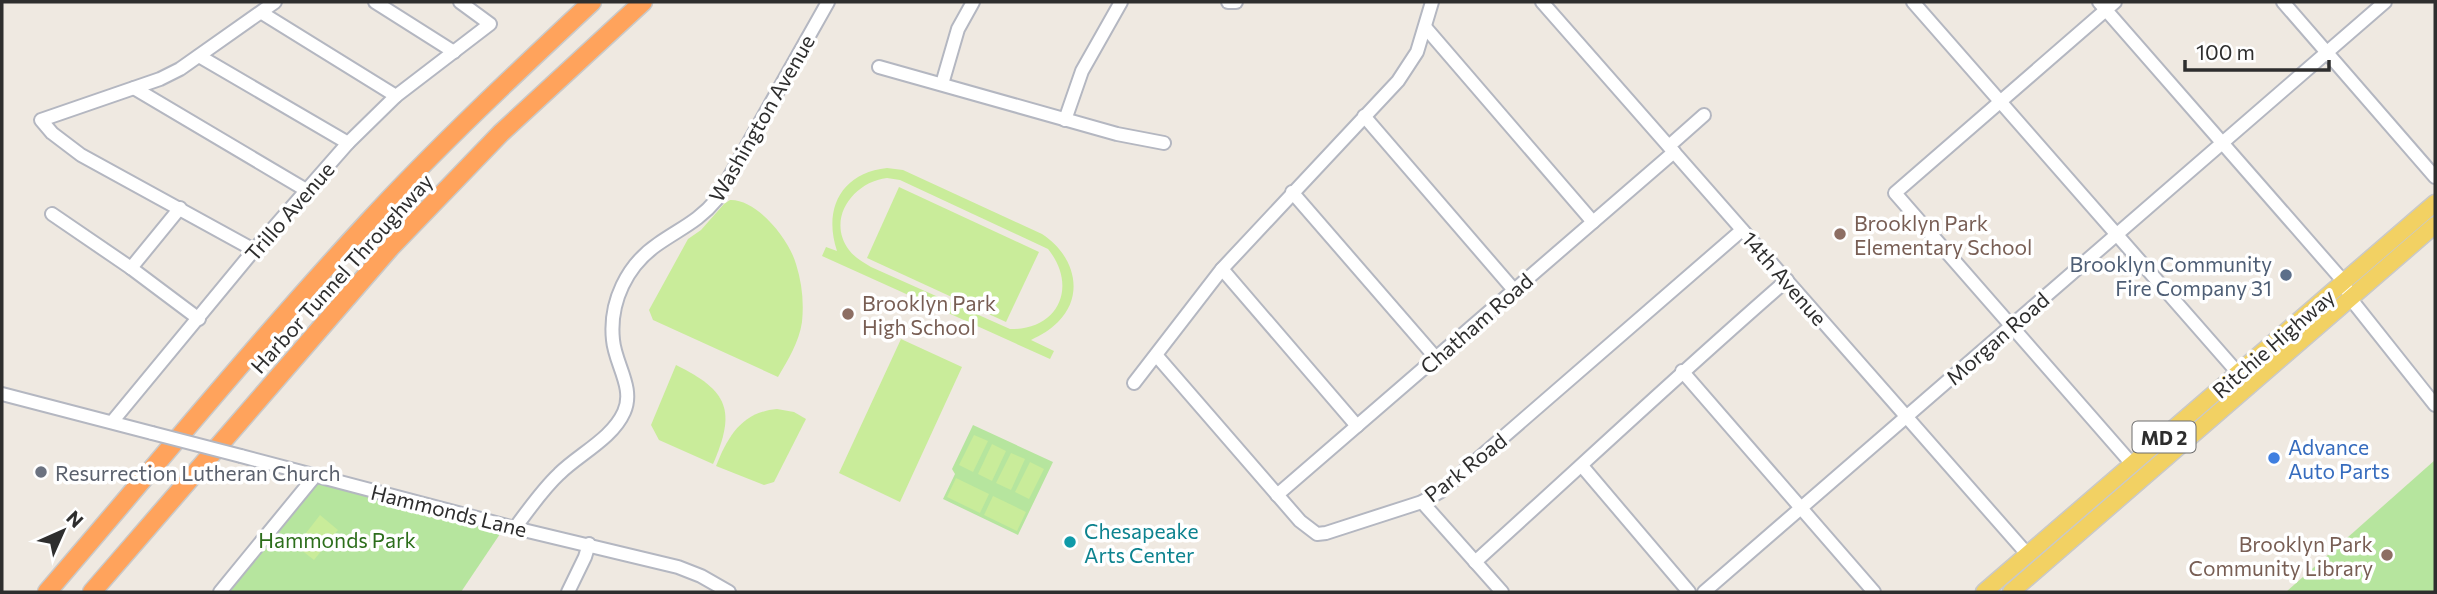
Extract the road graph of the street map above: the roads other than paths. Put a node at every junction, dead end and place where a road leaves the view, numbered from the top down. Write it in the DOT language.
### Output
graph roads {
  1 [pos="275,2"];
  2 [pos="375,2"];
  3 [pos="460,2"];
  4 [pos="592,2"];
  5 [pos="643,2"];
  6 [pos="828,2"];
  7 [pos="973,2"];
  8 [pos="1121,2"];
  9 [pos="1228,2"];
  10 [pos="1236,2"];
  11 [pos="1432,2"];
  12 [pos="1542,2"];
  13 [pos="1913,2"];
  14 [pos="2283,2"];
  15 [pos="2385,2"];
  16 [pos="2107,4"];
  17 [pos="262,13"];
  18 [pos="1425,27"];
  19 [pos="454,52"];
  20 [pos="2326,52"];
  21 [pos="199,56"];
  22 [pos="878,67"];
  23 [pos="942,84"];
  24 [pos="134,88"];
  25 [pos="396,96"];
  26 [pos="2000,102"];
  27 [pos="1704,115"];
  28 [pos="1364,116"];
  29 [pos="1065,120"];
  30 [pos="348,143"];
  31 [pos="1164,143"];
  32 [pos="2222,143"];
  33 [pos="1671,149"];
  34 [pos="2435,177"];
  35 [pos="306,190"];
  36 [pos="1292,192"];
  37 [pos="2435,203"];
  38 [pos="180,208"];
  39 [pos="52,214"];
  40 [pos="1593,222"];
  41 [pos="2435,225"];
  42 [pos="1742,230"];
  43 [pos="2116,234"];
  44 [pos="254,250"];
  45 [pos="131,268"];
  46 [pos="1222,269"];
  47 [pos="1787,280"];
  48 [pos="2344,282"];
  49 [pos="1514,290"];
  50 [pos="2350,298"];
  51 [pos="199,319"];
  52 [pos="2011,326"];
  53 [pos="1156,355"];
  54 [pos="1436,358"];
  55 [pos="1682,371"];
  56 [pos="2238,373"];
  57 [pos="1134,383"];
  58 [pos="2,394"];
  59 [pos="2435,405"];
  60 [pos="1906,416"];
  61 [pos="112,422"];
  62 [pos="1357,426"];
  63 [pos="2132,464"];
  64 [pos="1582,466"];
  65 [pos="315,476"];
  66 [pos="1277,495"];
  67 [pos="1422,502"];
  68 [pos="1801,508"];
  69 [pos="148,527"];
  70 [pos="515,528"];
  71 [pos="589,544"];
  72 [pos="2028,555"];
  73 [pos="1475,562"];
  74 [pos="571,591"];
  75 [pos="47,592"];
  76 [pos="92,592"];
  77 [pos="97,592"];
  78 [pos="220,592"];
  79 [pos="729,592"];
  80 [pos="1502,592"];
  81 [pos="1689,592"];
  82 [pos="1704,592"];
  83 [pos="1874,592"];
  84 [pos="1984,592"];
  85 [pos="2011,592"];
  1 -- 17 [label="street"];
  2 -- 19 [label="street"];
  3 -- 19 [label="street, Trillo Avenue"];
  4 -- 75 [label="highway, Harbor Tunnel Throughway"];
  5 -- 69 [label="highway, Harbor Tunnel Throughway"];
  6 -- 70 [label="street, Washington Avenue"];
  7 -- 23 [label="street"];
  8 -- 29 [label="street"];
  9 -- 10 [label="street"];
  11 -- 18 [label="street"];
  12 -- 33 [label="street, 14th Avenue"];
  13 -- 26 [label="street"];
  14 -- 20 [label="street"];
  15 -- 20 [label="street, Morgan Road"];
  16 -- 26 [label="street"];
  16 -- 32 [label="street"];
  17 -- 21 [label="street"];
  17 -- 25 [label="street"];
  18 -- 28 [label="street"];
  18 -- 40 [label="street"];
  19 -- 25 [label="street, Trillo Avenue"];
  20 -- 32 [label="street, Morgan Road"];
  20 -- 34 [label="street"];
  21 -- 24 [label="street"];
  21 -- 30 [label="street"];
  22 -- 23 [label="street"];
  23 -- 29 [label="street"];
  24 -- 35 [label="street"];
  24 -- 38 [label="street"];
  25 -- 30 [label="street, Trillo Avenue"];
  26 -- 43 [label="street"];
  26 -- 52 [label="street"];
  27 -- 33 [label="street, Chatham Road"];
  28 -- 36 [label="street"];
  28 -- 49 [label="street"];
  29 -- 31 [label="street"];
  30 -- 35 [label="street, Trillo Avenue"];
  32 -- 43 [label="street, Morgan Road"];
  32 -- 48 [label="street"];
  33 -- 40 [label="street, Chatham Road"];
  33 -- 42 [label="street, 14th Avenue"];
  35 -- 44 [label="street, Trillo Avenue"];
  36 -- 46 [label="street"];
  36 -- 54 [label="street"];
  37 -- 48 [label="main road, Ritchie Highway / MD 2"];
  38 -- 44 [label="street"];
  38 -- 45 [label="street"];
  39 -- 45 [label="street"];
  40 -- 49 [label="street, Chatham Road"];
  41 -- 50 [label="main road, Ritchie Highway / MD 2"];
  42 -- 47 [label="street, 14th Avenue"];
  42 -- 67 [label="street, Park Road"];
  43 -- 52 [label="street, Morgan Road"];
  43 -- 56 [label="street"];
  44 -- 51 [label="street, Trillo Avenue"];
  45 -- 51 [label="street"];
  46 -- 53 [label="street"];
  46 -- 62 [label="street"];
  47 -- 55 [label="street"];
  47 -- 60 [label="street, 14th Avenue"];
  48 -- 50 [label="street"];
  48 -- 56 [label="main road, Ritchie Highway / MD 2"];
  49 -- 54 [label="street, Chatham Road"];
  50 -- 59 [label="street"];
  50 -- 85 [label="main road, Ritchie Highway / MD 2"];
  51 -- 61 [label="street, Trillo Avenue"];
  52 -- 60 [label="street, Morgan Road"];
  52 -- 63 [label="street"];
  53 -- 57 [label="street"];
  53 -- 66 [label="street, Park Road"];
  54 -- 62 [label="street, Chatham Road"];
  55 -- 64 [label="street"];
  55 -- 68 [label="street"];
  56 -- 63 [label="main road, Ritchie Highway / MD 2"];
  58 -- 61 [label="street, Hammonds Lane"];
  60 -- 68 [label="street, Morgan Road"];
  60 -- 72 [label="street, 14th Avenue"];
  61 -- 65 [label="street, Hammonds Lane, bridge"];
  62 -- 66 [label="street, Chatham Road"];
  63 -- 72 [label="main road, Ritchie Highway / MD 2"];
  64 -- 73 [label="street"];
  64 -- 81 [label="street"];
  65 -- 70 [label="street, Hammonds Lane"];
  65 -- 78 [label="street"];
  66 -- 67 [label="street, Park Road"];
  67 -- 73 [label="street"];
  68 -- 82 [label="street, Morgan Road"];
  68 -- 83 [label="street"];
  69 -- 76 [label="highway, Harbor Tunnel Throughway"];
  69 -- 77 [label="highway"];
  70 -- 71 [label="street, Hammonds Lane"];
  71 -- 74 [label="street"];
  71 -- 79 [label="street, Hammonds Lane"];
  72 -- 84 [label="main road, Ritchie Highway / MD 2"];
  73 -- 80 [label="street"];
}
